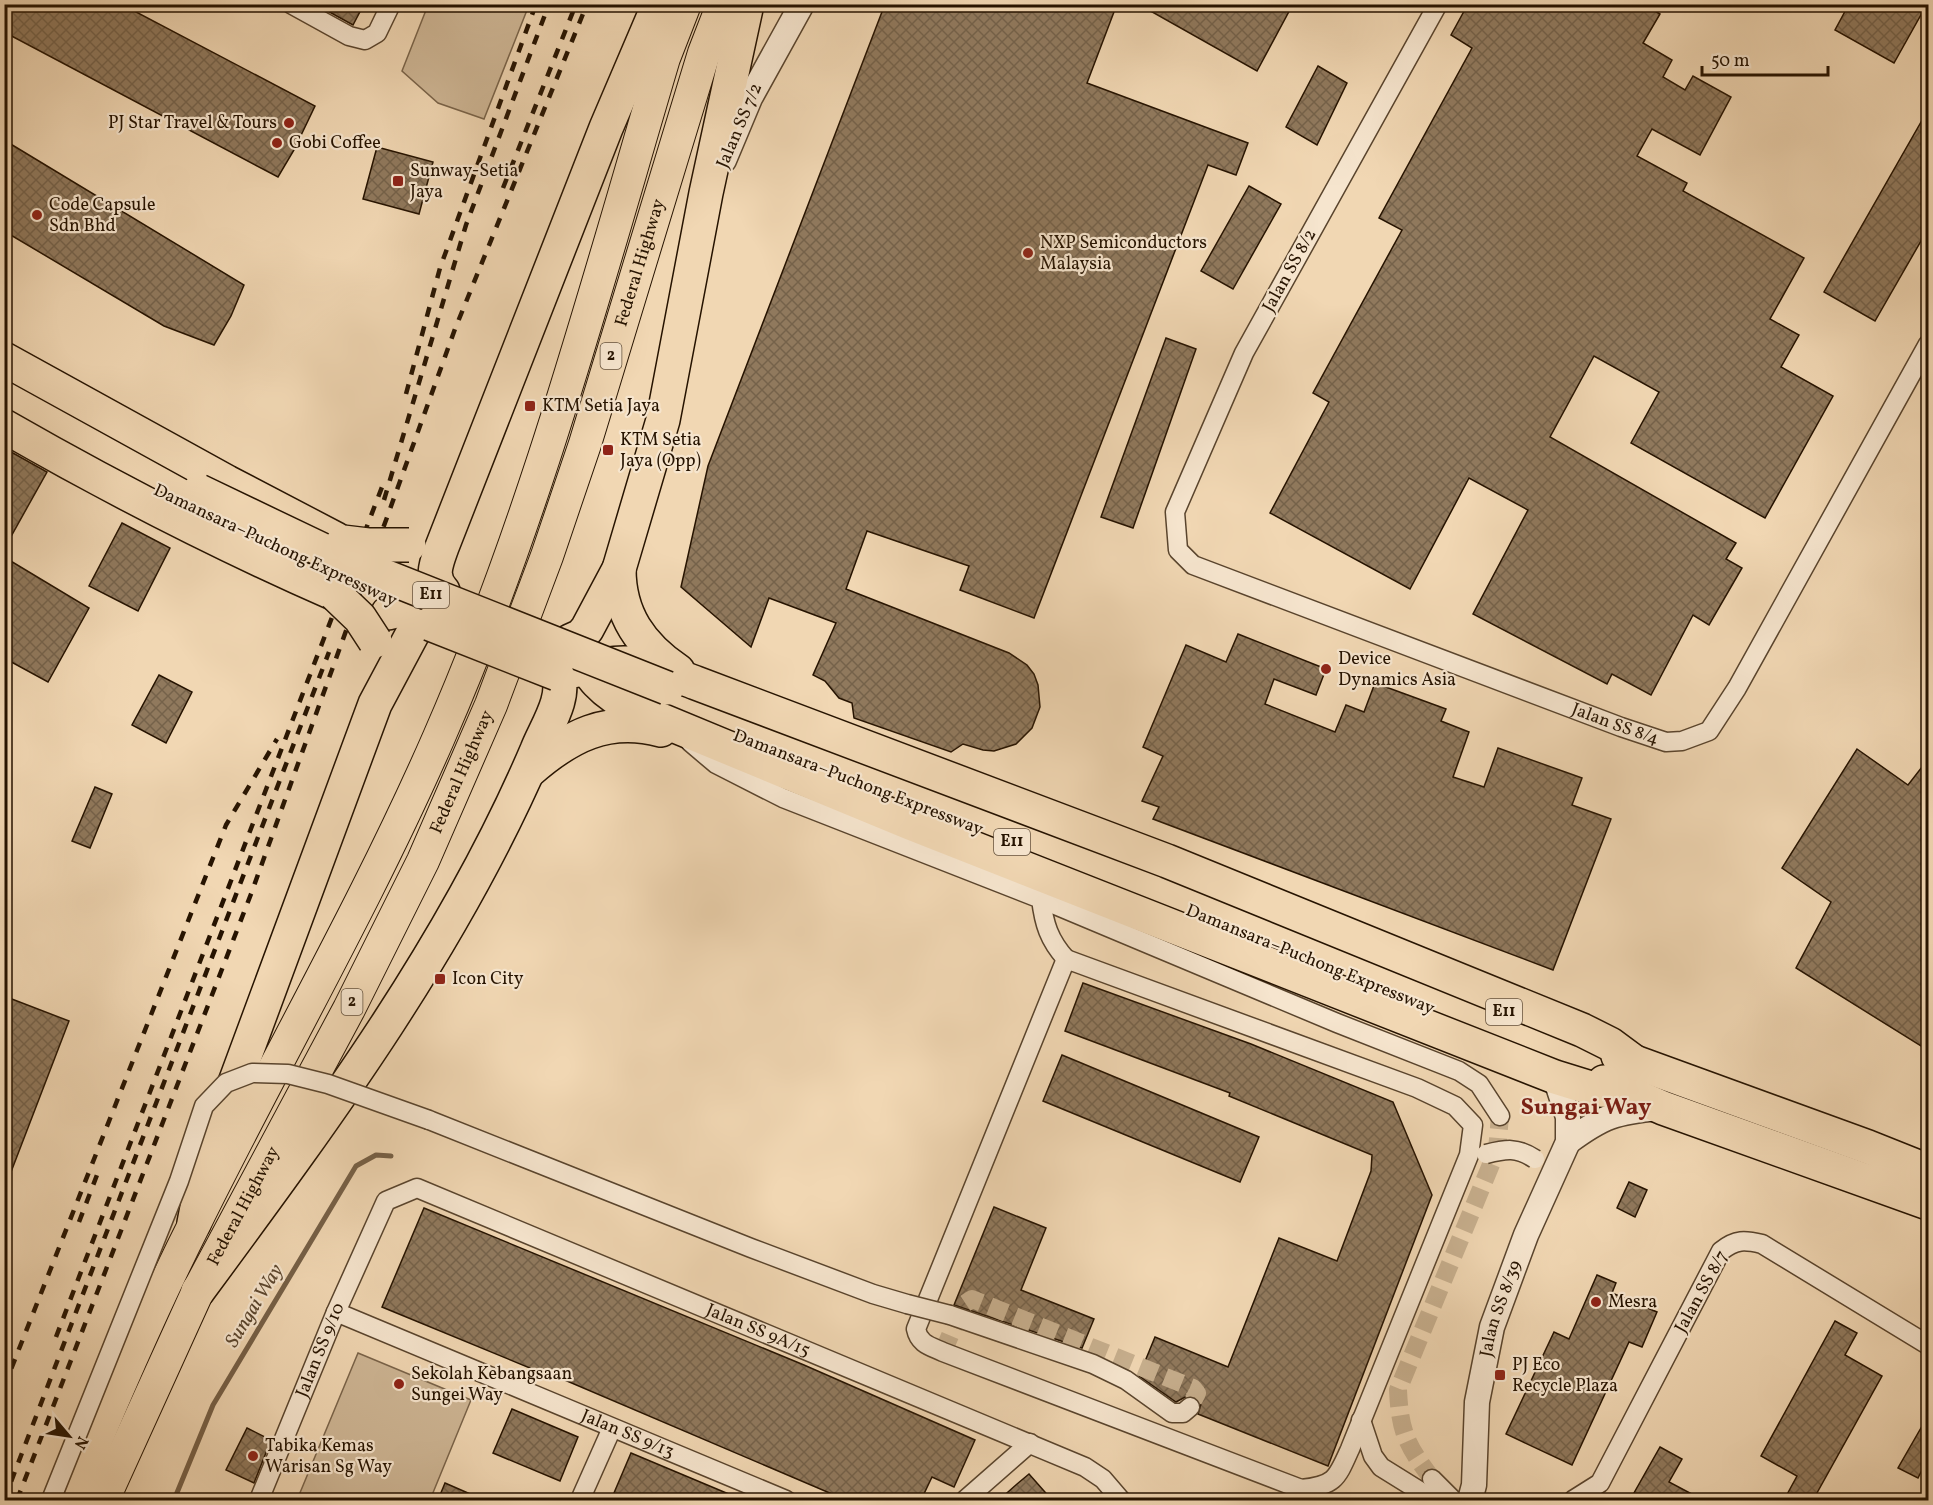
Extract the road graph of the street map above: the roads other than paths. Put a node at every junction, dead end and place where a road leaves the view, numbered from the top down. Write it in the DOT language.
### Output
graph roads {
  1 [pos="291,4"];
  2 [pos="391,4"];
  3 [pos="659,4"];
  4 [pos="685,4"];
  5 [pos="723,4"];
  6 [pos="747,4"];
  7 [pos="802,4"];
  8 [pos="1438,4"];
  9 [pos="694,255"];
  10 [pos="1929,344"];
  11 [pos="4,359"];
  12 [pos="4,383"];
  13 [pos="4,406"];
  14 [pos="4,426"];
  15 [pos="456,511"];
  16 [pos="340,540"];
  17 [pos="1178,550"];
  18 [pos="619,569"];
  19 [pos="330,592"];
  20 [pos="427,612"];
  21 [pos="578,635"];
  22 [pos="572,672"];
  23 [pos="696,683"];
  24 [pos="375,704"];
  25 [pos="681,734"];
  26 [pos="724,745"];
  27 [pos="527,773"];
  28 [pos="1041,899"];
  29 [pos="1066,959"];
  30 [pos="1367,969"];
  31 [pos="1555,1077"];
  32 [pos="1630,1077"];
  33 [pos="1663,1108"];
  34 [pos="1500,1116"];
  35 [pos="1568,1142"];
  36 [pos="1478,1155"];
  37 [pos="1545,1164"];
  38 [pos="1929,1171"];
  39 [pos="386,1201"];
  40 [pos="1929,1203"];
  41 [pos="194,1223"];
  42 [pos="198,1291"];
  43 [pos="336,1312"];
  44 [pos="1929,1345"];
  45 [pos="1190,1407"];
  46 [pos="1361,1420"];
  47 [pos="612,1428"];
  48 [pos="1030,1443"];
  49 [pos="1350,1449"];
  50 [pos="1377,1461"];
  51 [pos="1432,1479"];
  52 [pos="1474,1495"];
  53 [pos="1432,1499"];
  54 [pos="51,1500"];
  55 [pos="71,1500"];
  56 [pos="103,1500"];
  57 [pos="259,1500"];
  58 [pos="580,1500"];
  59 [pos="786,1500"];
  60 [pos="965,1500"];
  61 [pos="1120,1500"];
  62 [pos="1453,1500"];
  63 [pos="1573,1500"];
  1 -- 2 [label="street"];
  3 -- 15 [label="highway"];
  4 -- 41 [label="highway, Federal Highway / 2"];
  5 -- 42 [label="highway, Federal Highway / 2"];
  6 -- 9 [label="highway"];
  7 -- 9 [label="street, Jalan SS 7/2"];
  8 -- 17 [label="street, Jalan SS 8/2"];
  9 -- 18 [label="highway"];
  10 -- 17 [label="street, Jalan SS 8/4"];
  11 -- 16 [label="highway"];
  12 -- 30 [label="highway, Damansara–Puchong Expressway / E11, bridge"];
  13 -- 30 [label="highway, Damansara–Puchong Expressway / E11"];
  14 -- 19 [label="highway"];
  15 -- 16 [label="highway, bridge"];
  15 -- 20 [label="highway"];
  16 -- 20 [label="highway, bridge"];
  18 -- 21 [label="highway"];
  18 -- 23 [label="highway"];
  19 -- 20 [label="highway"];
  19 -- 24 [label="highway, bridge"];
  20 -- 21 [label="highway"];
  20 -- 22 [label="highway, bridge"];
  20 -- 24 [label="highway"];
  21 -- 22 [label="highway"];
  22 -- 23 [label="highway"];
  22 -- 26 [label="highway"];
  22 -- 27 [label="highway"];
  23 -- 32 [label="highway"];
  24 -- 41 [label="highway"];
  25 -- 26 [label="highway"];
  25 -- 27 [label="highway"];
  25 -- 28 [label="street"];
  26 -- 31 [label="highway"];
  27 -- 42 [label="highway"];
  28 -- 29 [label="street"];
  28 -- 34 [label="street"];
  29 -- 36 [label="street"];
  29 -- 49 [label="street"];
  30 -- 32 [label="highway, Damansara–Puchong Expressway / E11"];
  31 -- 32 [label="highway"];
  31 -- 35 [label="street, Jalan SS 8/39"];
  32 -- 33 [label="highway, Damansara–Puchong Expressway / E11"];
  32 -- 38 [label="highway, Damansara–Puchong Expressway / E11"];
  33 -- 35 [label="street, Jalan SS 8/39"];
  33 -- 40 [label="highway, Damansara–Puchong Expressway / E11"];
  35 -- 37 [label="street, Jalan SS 8/39"];
  36 -- 37 [label="street, bridge"];
  36 -- 46 [label="street"];
  37 -- 52 [label="street, Jalan SS 8/39"];
  39 -- 43 [label="street, Jalan SS 9/10"];
  39 -- 48 [label="street, Jalan SS 9A/15"];
  41 -- 55 [label="highway, Federal Highway / 2"];
  42 -- 56 [label="highway, Federal Highway / 2"];
  43 -- 47 [label="street, Jalan SS 9/13"];
  43 -- 57 [label="street, Jalan SS 9/10"];
  44 -- 63 [label="street, Jalan SS 8/7"];
  45 -- 54 [label="street, bridge"];
  46 -- 49 [label="street"];
  46 -- 50 [label="street"];
  47 -- 58 [label="street"];
  47 -- 59 [label="street, Jalan SS 9/13"];
  48 -- 60 [label="street"];
  48 -- 61 [label="street, Jalan SS 9A/15"];
  49 -- 50 [label="street"];
  50 -- 53 [label="street"];
  51 -- 62 [label="street"];
}
